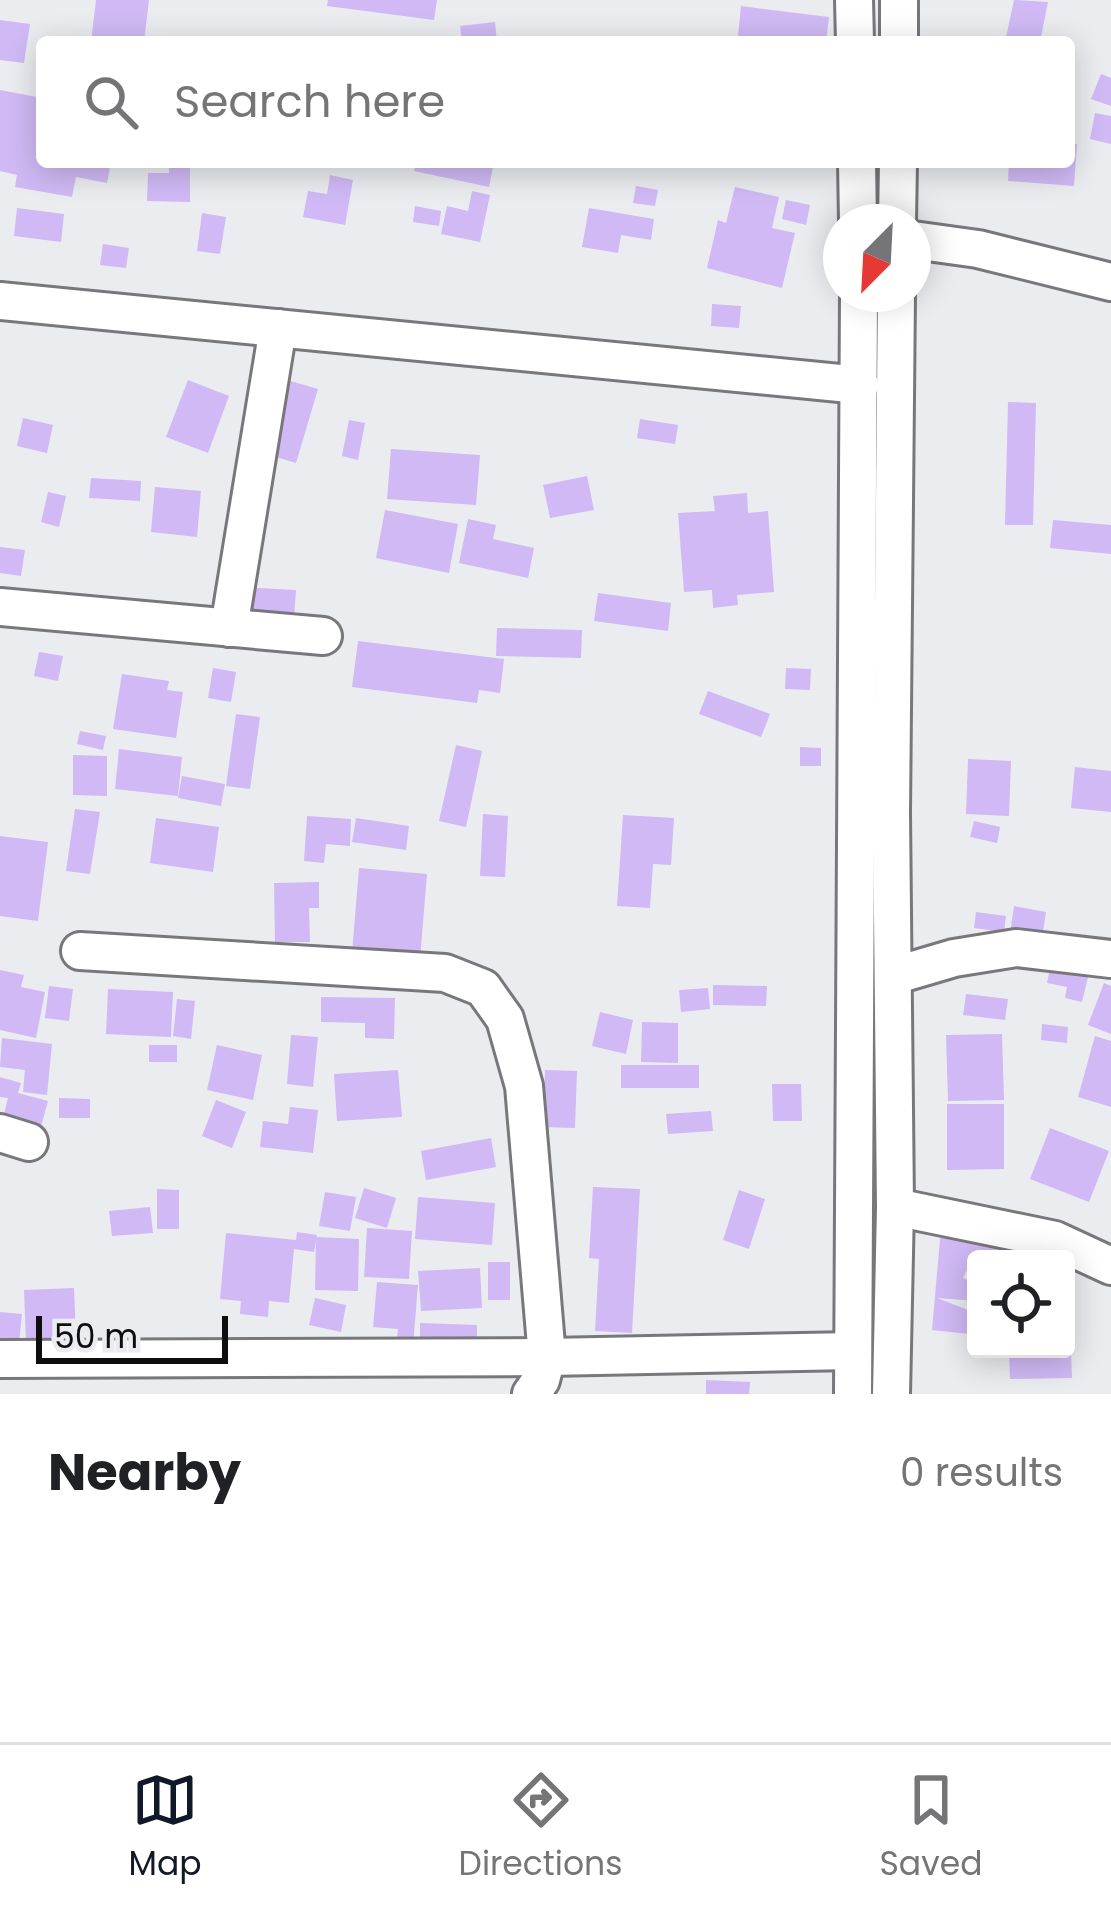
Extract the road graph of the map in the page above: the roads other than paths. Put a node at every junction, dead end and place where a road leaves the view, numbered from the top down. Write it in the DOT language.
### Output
graph roads {
  1 [pos="854,0"];
  2 [pos="899,0"];
  3 [pos="855,36"];
  4 [pos="899,36"];
  5 [pos="856,168"];
  6 [pos="898,168"];
  7 [pos="857,204"];
  8 [pos="897,204"];
  9 [pos="931,243"];
  10 [pos="1111,282"];
  11 [pos="0,301"];
  12 [pos="859,312"];
  13 [pos="896,312"];
  14 [pos="278,328"];
  15 [pos="860,385"];
  16 [pos="0,608"];
  17 [pos="229,628"];
  18 [pos="323,636"];
  19 [pos="80,950"];
  20 [pos="1111,958"];
  21 [pos="892,976"];
  22 [pos="895,1207"];
  23 [pos="1111,1266"];
  24 [pos="853,1352"];
  25 [pos="547,1357"];
  26 [pos="0,1360"];
  27 [pos="531,1394"];
  28 [pos="853,1394"];
  29 [pos="891,1394"];
  1 -- 3 [label="street"];
  2 -- 4 [label="street"];
  5 -- 7 [label="street"];
  6 -- 8 [label="street"];
  9 -- 10 [label="street"];
  11 -- 14 [label="street"];
  12 -- 15 [label="street"];
  13 -- 21 [label="street"];
  14 -- 15 [label="street"];
  14 -- 17 [label="street"];
  15 -- 24 [label="street"];
  16 -- 17 [label="street"];
  17 -- 18 [label="street"];
  19 -- 25 [label="street"];
  20 -- 21 [label="street"];
  21 -- 22 [label="street"];
  22 -- 23 [label="street"];
  22 -- 29 [label="street"];
  24 -- 25 [label="street"];
  24 -- 28 [label="street"];
  25 -- 26 [label="street"];
  25 -- 27 [label="street"];
}
